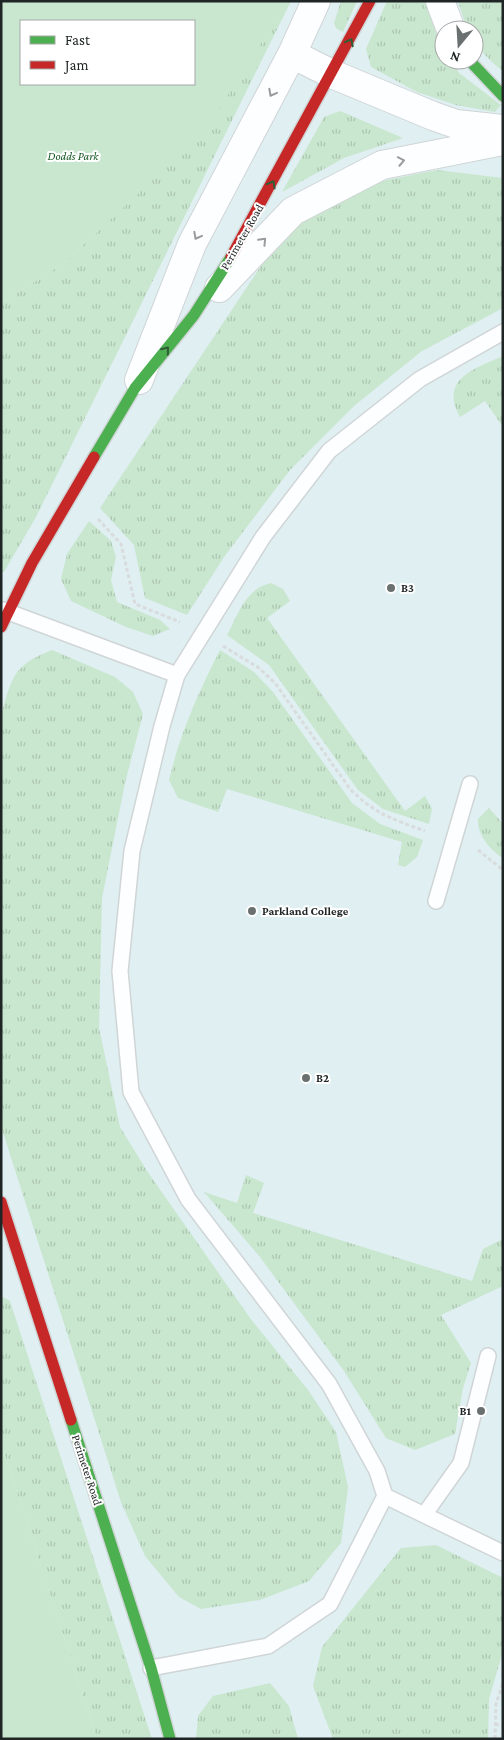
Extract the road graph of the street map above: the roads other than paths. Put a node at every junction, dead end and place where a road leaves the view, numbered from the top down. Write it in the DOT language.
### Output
graph roads {
  1 [pos="316,1"];
  2 [pos="370,1"];
  3 [pos="440,1"];
  4 [pos="447,20"];
  5 [pos="292,54"];
  6 [pos="478,70"];
  7 [pos="332,74"];
  8 [pos="503,96"];
  9 [pos="503,129"];
  10 [pos="503,141"];
  11 [pos="194,315"];
  12 [pos="503,332"];
  13 [pos="135,388"];
  14 [pos="4,610"];
  15 [pos="1,627"];
  16 [pos="177,676"];
  17 [pos="470,784"];
  18 [pos="436,901"];
  19 [pos="1,1202"];
  20 [pos="8,1243"];
  21 [pos="488,1356"];
  22 [pos="385,1496"];
  23 [pos="424,1515"];
  24 [pos="503,1553"];
  25 [pos="151,1668"];
  26 [pos="170,1739"];
  1 -- 5 [label="street, Perimeter Road"];
  7 -- 2 [label="street, Perimeter Road, one-way"];
  3 -- 4 [label="street"];
  5 -- 7 [label="street"];
  5 -- 13 [label="street, Perimeter Road, one-way"];
  6 -- 8 [label="street"];
  7 -- 9 [label="street"];
  11 -- 7 [label="street, Perimeter Road, one-way"];
  11 -- 10 [label="street, one-way"];
  13 -- 11 [label="street, Perimeter Road, one-way"];
  12 -- 16 [label="lane"];
  13 -- 14 [label="street, Perimeter Road"];
  14 -- 15 [label="street, Perimeter Road"];
  14 -- 16 [label="lane"];
  16 -- 22 [label="lane"];
  17 -- 18 [label="lane"];
  19 -- 20 [label="street, Perimeter Road"];
  20 -- 25 [label="street, Perimeter Road"];
  21 -- 23 [label="lane"];
  22 -- 23 [label="lane"];
  22 -- 25 [label="lane"];
  23 -- 24 [label="lane"];
  25 -- 26 [label="street, Perimeter Road"];
}
